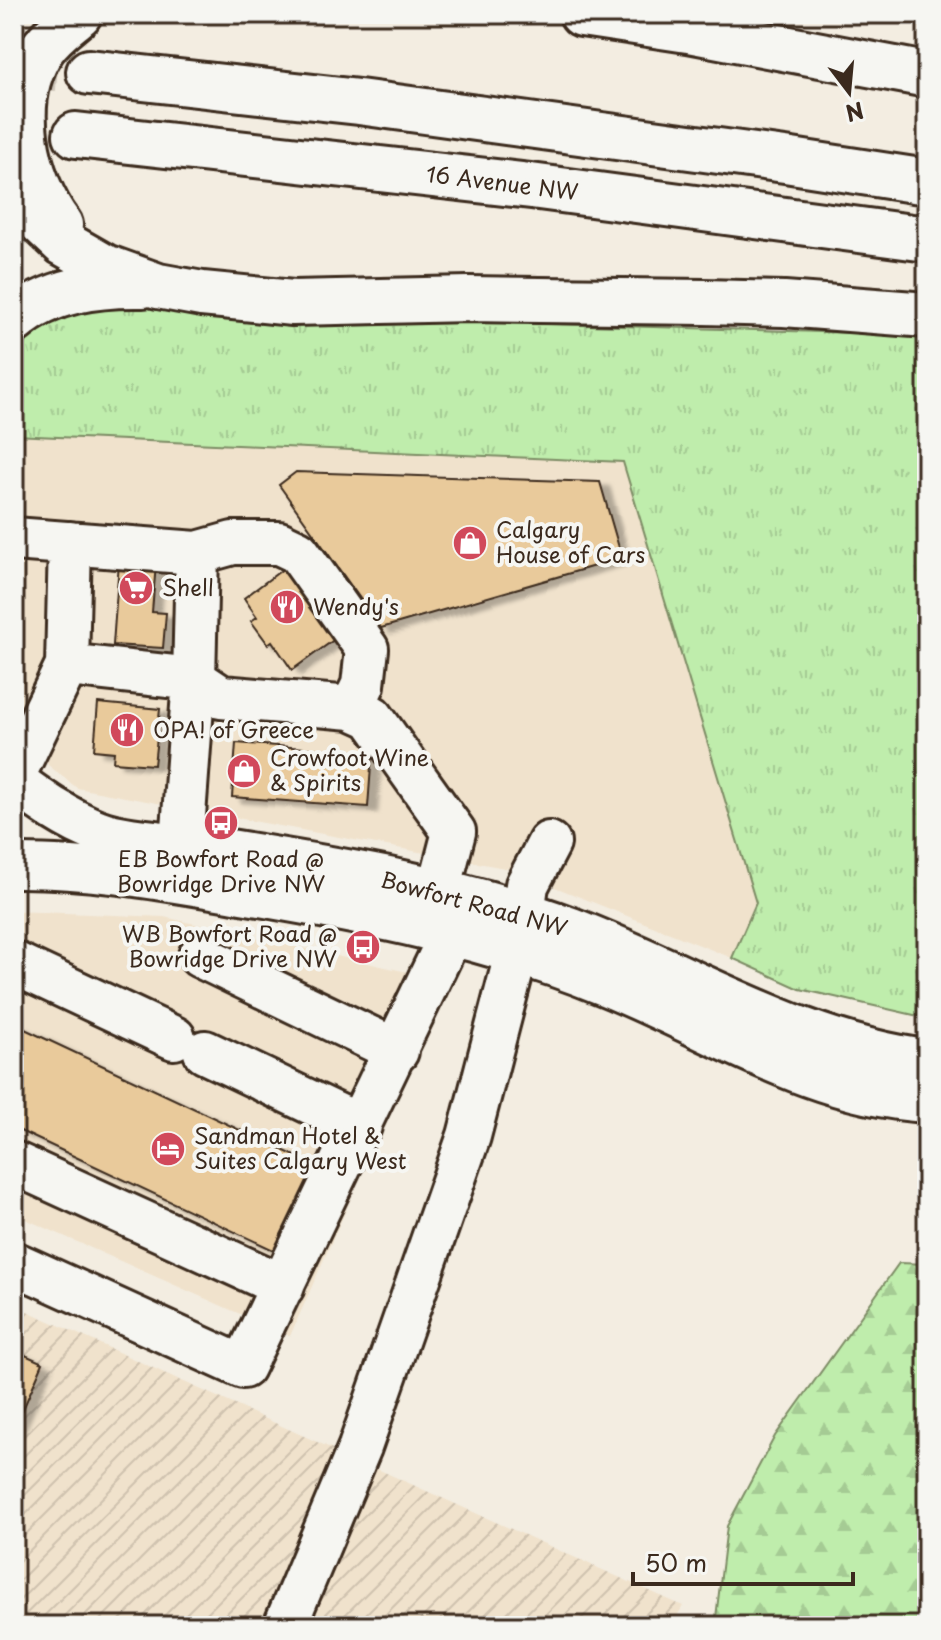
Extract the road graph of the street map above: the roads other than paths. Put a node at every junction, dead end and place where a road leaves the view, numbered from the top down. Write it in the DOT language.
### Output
graph roads {
  1 [pos="78,14"];
  2 [pos="582,14"];
  3 [pos="14,51"];
  4 [pos="89,72"];
  5 [pos="927,75"];
  6 [pos="76,135"];
  7 [pos="785,160"];
  8 [pos="927,169"];
  9 [pos="927,182"];
  10 [pos="14,197"];
  11 [pos="927,239"];
  12 [pos="82,254"];
  13 [pos="158,286"];
  14 [pos="927,315"];
  15 [pos="14,321"];
  16 [pos="14,539"];
  17 [pos="70,543"];
  18 [pos="197,553"];
  19 [pos="67,665"];
  20 [pos="194,679"];
  21 [pos="352,708"];
  22 [pos="14,778"];
  23 [pos="14,816"];
  24 [pos="182,843"];
  25 [pos="549,843"];
  26 [pos="14,866"];
  27 [pos="439,890"];
  28 [pos="520,932"];
  29 [pos="451,934"];
  30 [pos="200,956"];
  31 [pos="14,963"];
  32 [pos="397,1051"];
  33 [pos="927,1061"];
  34 [pos="927,1101"];
  35 [pos="360,1126"];
  36 [pos="14,1163"];
  37 [pos="14,1263"];
  38 [pos="283,1286"];
  39 [pos="285,1626"];
  1 -- 3 [label="highway"];
  1 -- 12 [label="highway"];
  2 -- 5 [label="highway"];
  4 -- 7 [label="highway"];
  6 -- 11 [label="highway, 16 Avenue NW"];
  7 -- 8 [label="highway"];
  7 -- 9 [label="highway"];
  10 -- 12 [label="highway"];
  12 -- 13 [label="highway"];
  13 -- 14 [label="highway"];
  13 -- 15 [label="highway"];
  16 -- 17 [label="street"];
  17 -- 18 [label="street"];
  17 -- 19 [label="street"];
  18 -- 20 [label="street"];
  18 -- 21 [label="street"];
  19 -- 20 [label="street"];
  19 -- 22 [label="street"];
  20 -- 21 [label="street"];
  20 -- 24 [label="street"];
  21 -- 27 [label="street"];
  22 -- 23 [label="street"];
  22 -- 24 [label="street, Bowfort Road NW"];
  24 -- 27 [label="street, Bowfort Road NW"];
  25 -- 28 [label="street"];
  26 -- 29 [label="street, Bowfort Road NW"];
  27 -- 28 [label="street, Bowfort Road NW"];
  28 -- 29 [label="street, Bowfort Road NW"];
  28 -- 33 [label="street, Bowfort Road NW"];
  28 -- 34 [label="street, Bowfort Road NW"];
  28 -- 39 [label="street"];
  29 -- 32 [label="street"];
  30 -- 32 [label="street"];
  31 -- 35 [label="street"];
  32 -- 35 [label="street"];
  35 -- 38 [label="street"];
  36 -- 38 [label="street"];
  37 -- 38 [label="street"];
}
